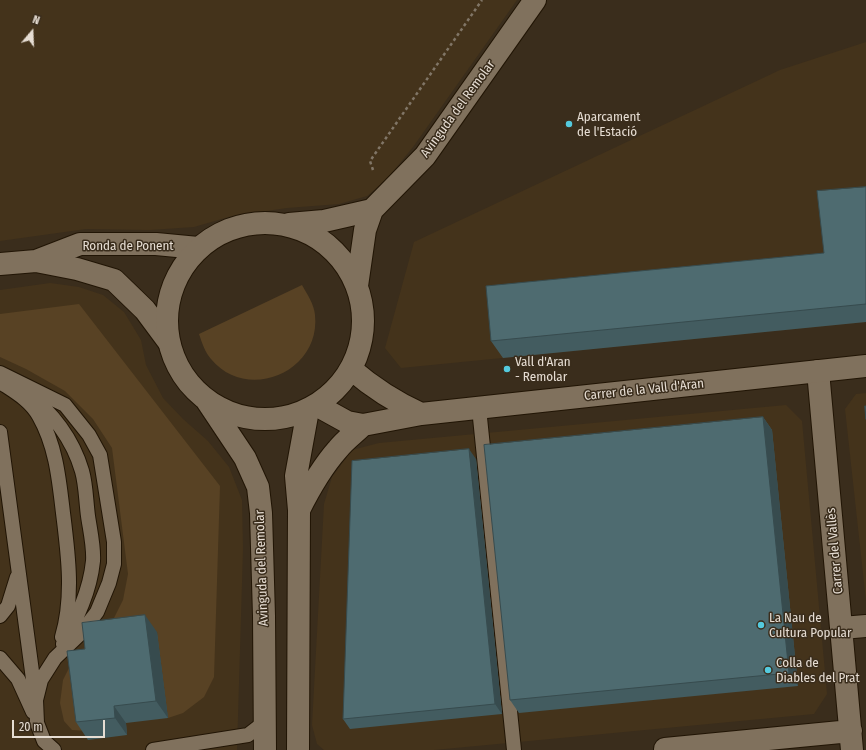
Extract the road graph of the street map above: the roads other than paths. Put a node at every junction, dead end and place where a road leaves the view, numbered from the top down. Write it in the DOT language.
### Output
graph roads {
  1 [pos="535,0"];
  2 [pos="372,210"];
  3 [pos="286,224"];
  4 [pos="198,248"];
  5 [pos="36,261"];
  6 [pos="0,264"];
  7 [pos="357,286"];
  8 [pos="168,341"];
  9 [pos="866,366"];
  10 [pos="351,369"];
  11 [pos="818,371"];
  12 [pos="0,373"];
  13 [pos="0,378"];
  14 [pos="0,382"];
  15 [pos="206,400"];
  16 [pos="313,408"];
  17 [pos="479,408"];
  18 [pos="421,414"];
  19 [pos="363,425"];
  20 [pos="0,432"];
  21 [pos="299,510"];
  22 [pos="19,573"];
  23 [pos="0,616"];
  24 [pos="866,626"];
  25 [pos="842,628"];
  26 [pos="0,658"];
  27 [pos="55,658"];
  28 [pos="36,700"];
  29 [pos="266,721"];
  30 [pos="37,723"];
  31 [pos="852,741"];
  32 [pos="41,750"];
  33 [pos="54,750"];
  34 [pos="153,750"];
  35 [pos="265,750"];
  36 [pos="298,750"];
  37 [pos="514,750"];
  38 [pos="660,750"];
  1 -- 2 [label="street, Avinguda del Remolar"];
  2 -- 3 [label="street"];
  2 -- 7 [label="street, Avinguda del Remolar"];
  3 -- 4 [label="street"];
  3 -- 7 [label="street"];
  4 -- 5 [label="street, Ronda de Ponent"];
  4 -- 8 [label="street"];
  5 -- 6 [label="street, Ronda de Ponent"];
  5 -- 8 [label="street, Ronda de Ponent"];
  7 -- 10 [label="street"];
  8 -- 15 [label="street"];
  9 -- 11 [label="street, Carrer de la Vall d'Aran"];
  10 -- 16 [label="street"];
  10 -- 18 [label="street"];
  11 -- 17 [label="street, Carrer de la Vall d'Aran"];
  11 -- 25 [label="street, Carrer del Vallès"];
  12 -- 27 [label="lane"];
  13 -- 27 [label="lane"];
  14 -- 27 [label="lane"];
  15 -- 16 [label="street"];
  15 -- 29 [label="street, Avinguda del Remolar"];
  16 -- 19 [label="street, Carrer de la Vall d'Aran"];
  16 -- 21 [label="street"];
  17 -- 18 [label="street, Carrer de la Vall d'Aran"];
  17 -- 37 [label="lane"];
  18 -- 19 [label="street, Carrer de la Vall d'Aran"];
  19 -- 21 [label="street"];
  20 -- 22 [label="lane"];
  21 -- 36 [label="street"];
  22 -- 23 [label="lane"];
  22 -- 28 [label="lane"];
  24 -- 25 [label="street"];
  25 -- 31 [label="street, Carrer del Vallès"];
  26 -- 30 [label="lane"];
  27 -- 28 [label="lane"];
  28 -- 30 [label="lane"];
  29 -- 34 [label="lane"];
  29 -- 35 [label="street, Avinguda del Remolar"];
  30 -- 32 [label="lane"];
  30 -- 33 [label="lane"];
  31 -- 38 [label="street"];
}
